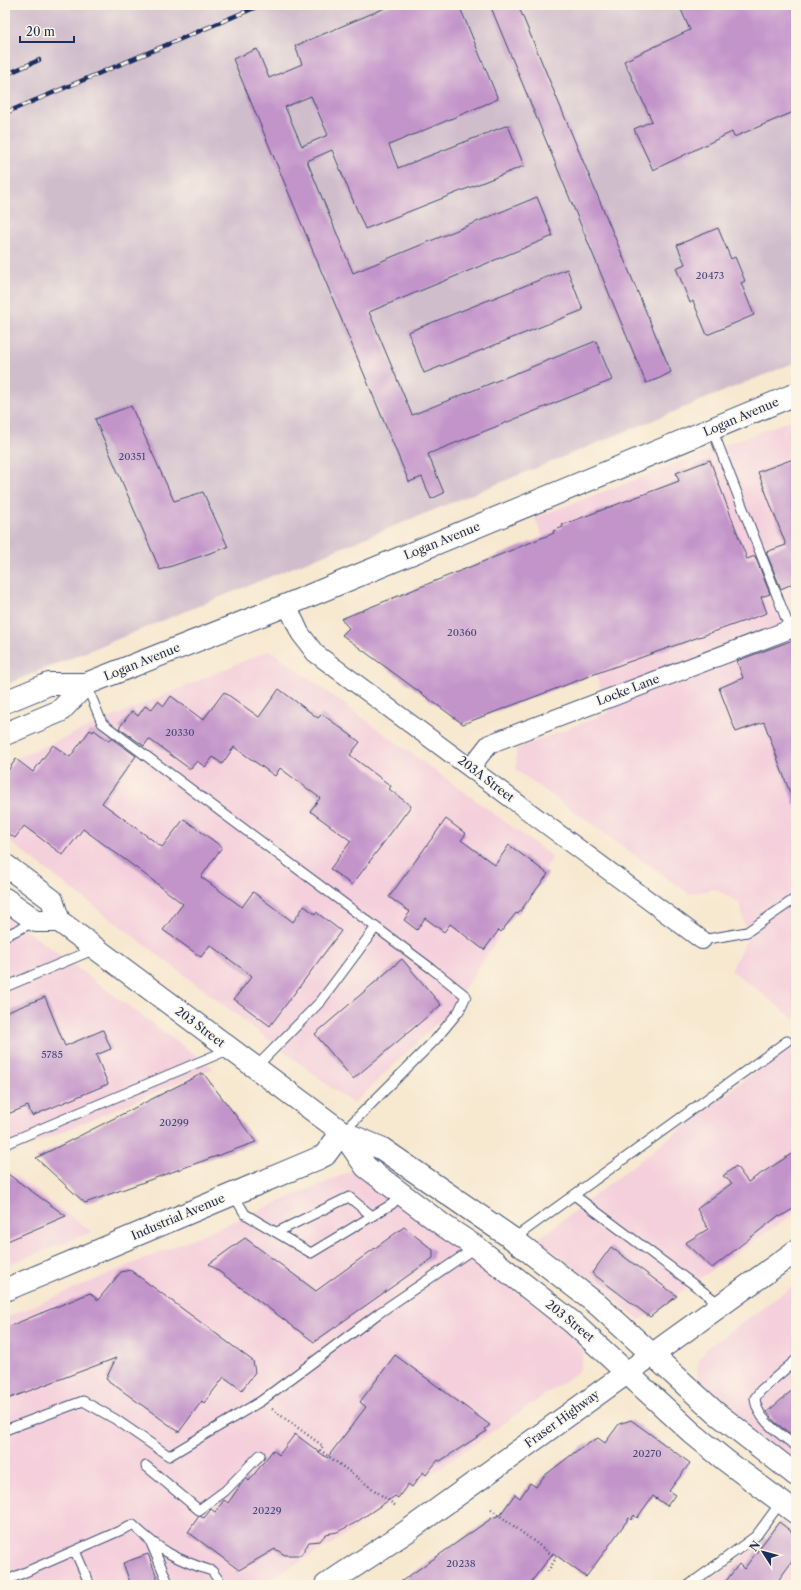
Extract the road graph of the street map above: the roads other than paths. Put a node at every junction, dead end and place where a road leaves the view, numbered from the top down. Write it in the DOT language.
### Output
graph roads {
  1 [pos="796,394"];
  2 [pos="712,429"];
  3 [pos="287,605"];
  4 [pos="793,628"];
  5 [pos="86,684"];
  6 [pos="5,702"];
  7 [pos="5,734"];
  8 [pos="471,767"];
  9 [pos="5,865"];
  10 [pos="796,898"];
  11 [pos="5,899"];
  12 [pos="59,921"];
  13 [pos="36,922"];
  14 [pos="376,927"];
  15 [pos="5,936"];
  16 [pos="702,940"];
  17 [pos="95,949"];
  18 [pos="5,988"];
  19 [pos="787,1040"];
  20 [pos="230,1049"];
  21 [pos="255,1068"];
  22 [pos="342,1132"];
  23 [pos="5,1144"];
  24 [pos="233,1194"];
  25 [pos="401,1194"];
  26 [pos="574,1195"];
  27 [pos="372,1216"];
  28 [pos="277,1232"];
  29 [pos="513,1239"];
  30 [pos="476,1247"];
  31 [pos="796,1251"];
  32 [pos="5,1290"];
  33 [pos="722,1306"];
  34 [pos="652,1356"];
  35 [pos="796,1360"];
  36 [pos="628,1372"];
  37 [pos="5,1430"];
  38 [pos="796,1446"];
  39 [pos="260,1455"];
  40 [pos="146,1466"];
  41 [pos="796,1475"];
  42 [pos="788,1508"];
  43 [pos="152,1543"];
  44 [pos="75,1551"];
  45 [pos="5,1581"];
  46 [pos="90,1585"];
  47 [pos="169,1585"];
  48 [pos="219,1585"];
  49 [pos="326,1585"];
  50 [pos="689,1585"];
  1 -- 2 [label="main road, Logan Avenue"];
  2 -- 3 [label="main road, Logan Avenue"];
  2 -- 4 [label="lane"];
  3 -- 5 [label="main road, Logan Avenue"];
  3 -- 8 [label="street, 203A Street"];
  4 -- 8 [label="street, Locke Lane"];
  5 -- 6 [label="main road, Logan Avenue"];
  5 -- 7 [label="main road, Logan Avenue"];
  5 -- 14 [label="lane"];
  8 -- 16 [label="street, 203A Street"];
  9 -- 12 [label="main road"];
  10 -- 16 [label="lane"];
  11 -- 13 [label="main road"];
  12 -- 13 [label="main road"];
  12 -- 17 [label="main road, 203 Street"];
  13 -- 15 [label="lane"];
  14 -- 21 [label="lane"];
  14 -- 22 [label="lane"];
  17 -- 18 [label="lane"];
  17 -- 20 [label="main road, 203 Street"];
  19 -- 26 [label="lane"];
  20 -- 21 [label="main road, 203 Street"];
  20 -- 23 [label="lane"];
  21 -- 22 [label="main road, 203 Street"];
  22 -- 24 [label="main road, Industrial Avenue"];
  22 -- 25 [label="main road, 203 Street"];
  22 -- 29 [label="main road, 203 Street"];
  24 -- 28 [label="lane"];
  24 -- 32 [label="main road, Industrial Avenue"];
  25 -- 27 [label="lane"];
  25 -- 30 [label="main road, 203 Street"];
  26 -- 29 [label="lane"];
  26 -- 33 [label="lane"];
  27 -- 28 [label="lane"];
  27 -- 28 [label="lane"];
  29 -- 34 [label="main road, 203 Street"];
  30 -- 36 [label="main road, 203 Street"];
  30 -- 37 [label="lane"];
  31 -- 33 [label="main road, Fraser Highway"];
  33 -- 34 [label="main road, Fraser Highway"];
  34 -- 36 [label="main road, Fraser Highway"];
  34 -- 41 [label="main road, 203 Street"];
  35 -- 38 [label="lane"];
  36 -- 42 [label="main road, 203 Street"];
  36 -- 49 [label="main road, Fraser Highway"];
  39 -- 40 [label="lane"];
  42 -- 50 [label="lane"];
  43 -- 44 [label="lane"];
  43 -- 47 [label="lane"];
  43 -- 48 [label="lane"];
  44 -- 45 [label="lane"];
  44 -- 46 [label="lane"];
}
